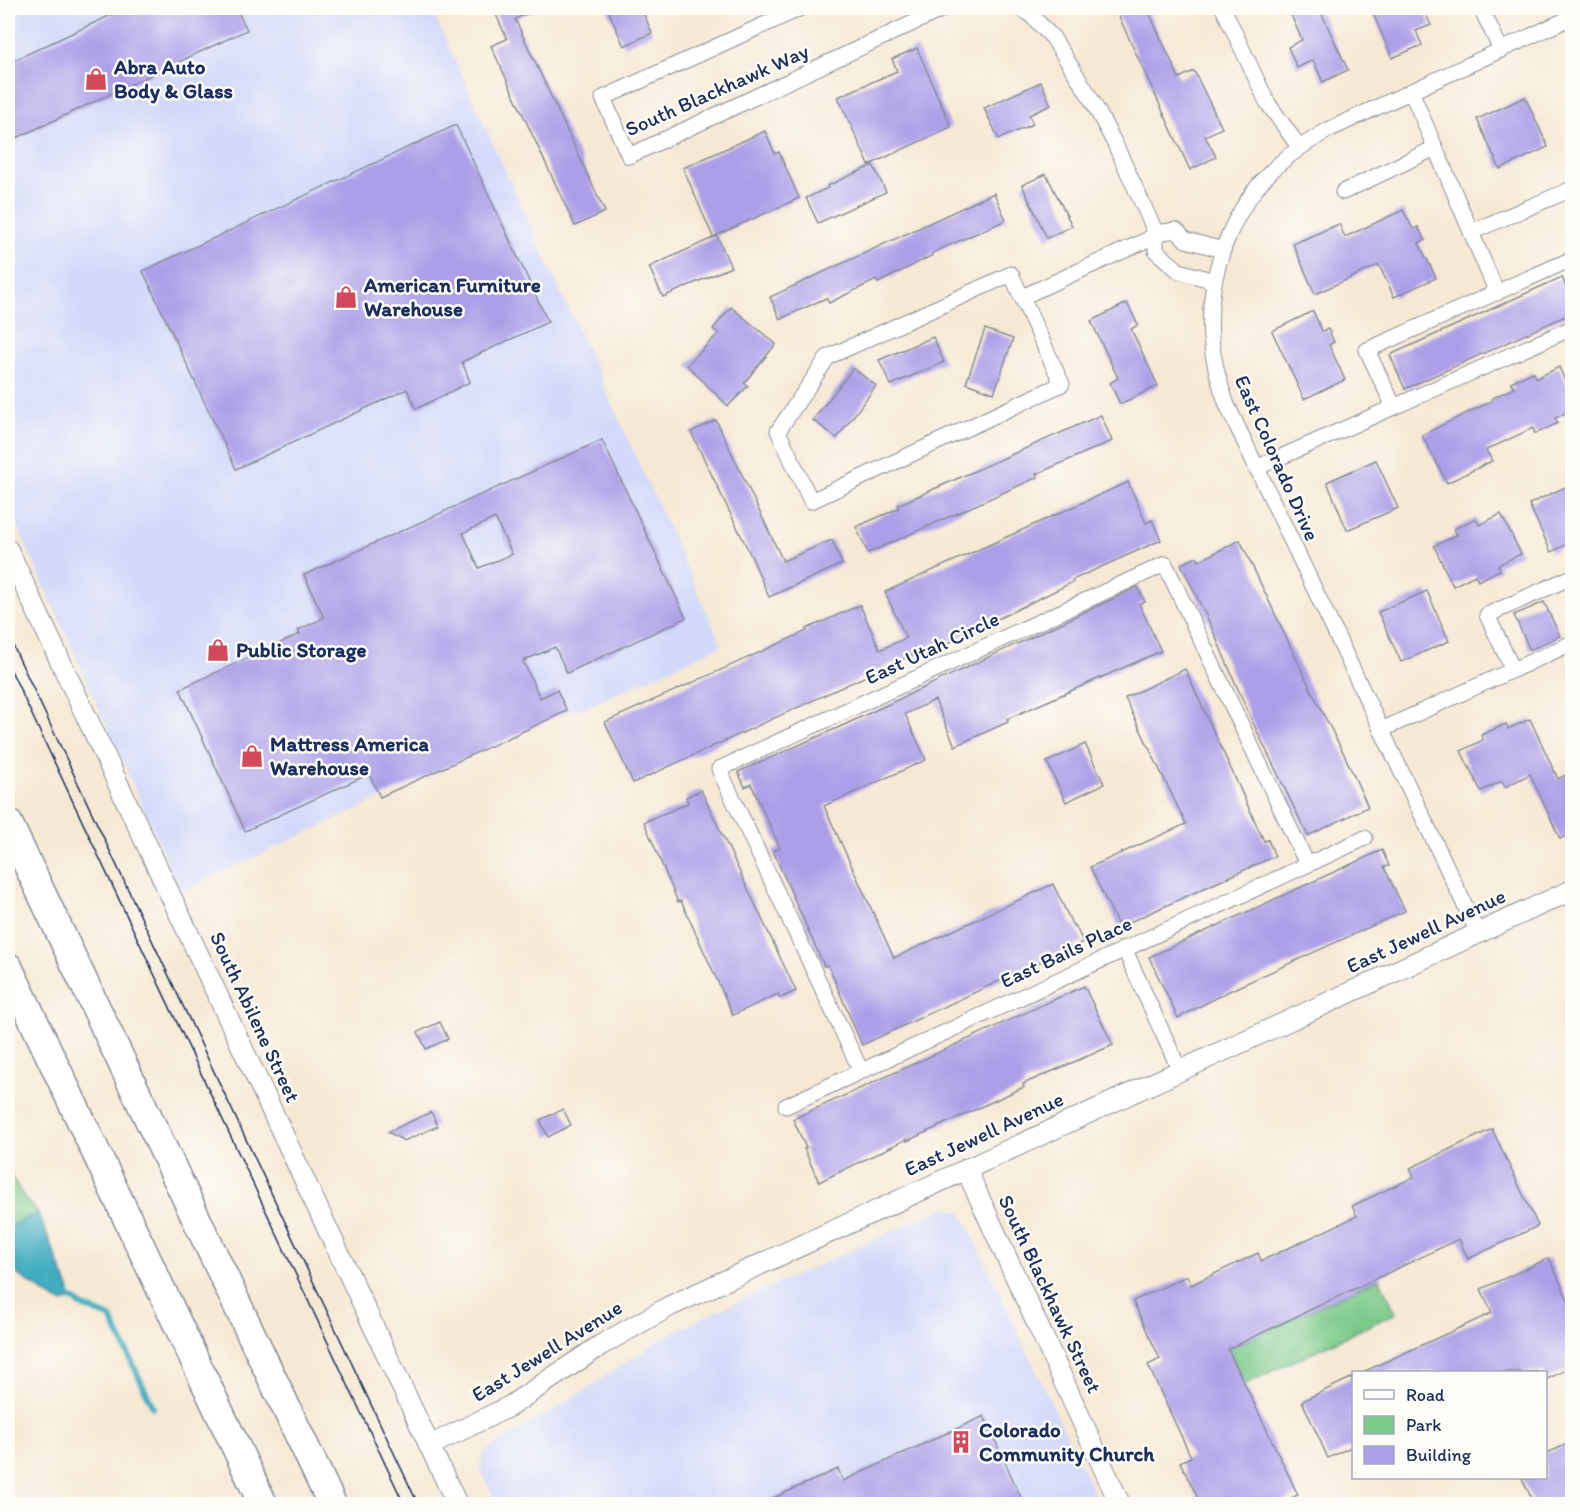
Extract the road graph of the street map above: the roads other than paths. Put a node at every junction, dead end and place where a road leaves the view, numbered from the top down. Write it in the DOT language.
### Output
graph roads {
  1 [pos="801,8"];
  2 [pos="945,8"];
  3 [pos="1019,8"];
  4 [pos="1223,8"];
  5 [pos="1481,8"];
  6 [pos="1572,17"];
  7 [pos="1501,50"];
  8 [pos="1411,92"];
  9 [pos="1299,147"];
  10 [pos="1435,148"];
  11 [pos="1572,189"];
  12 [pos="1343,192"];
  13 [pos="1471,232"];
  14 [pos="1156,233"];
  15 [pos="1223,250"];
  16 [pos="1572,259"];
  17 [pos="1214,280"];
  18 [pos="1497,292"];
  19 [pos="1022,297"];
  20 [pos="1572,328"];
  21 [pos="1394,407"];
  22 [pos="1256,468"];
  23 [pos="8,550"];
  24 [pos="1572,577"];
  25 [pos="1572,644"];
  26 [pos="1513,670"];
  27 [pos="1381,730"];
  28 [pos="8,823"];
  29 [pos="1365,838"];
  30 [pos="1307,864"];
  31 [pos="1572,890"];
  32 [pos="1478,933"];
  33 [pos="1124,948"];
  34 [pos="8,967"];
  35 [pos="861,1071"];
  36 [pos="1179,1071"];
  37 [pos="786,1106"];
  38 [pos="966,1169"];
  39 [pos="429,1446"];
  40 [pos="263,1504"];
  41 [pos="332,1504"];
  42 [pos="457,1504"];
  43 [pos="1120,1504"];
  1 -- 2 [label="street, South Blackhawk Way"];
  3 -- 14 [label="street"];
  4 -- 9 [label="street"];
  5 -- 7 [label="street"];
  6 -- 7 [label="street, East Colorado Drive"];
  7 -- 8 [label="street, East Colorado Drive"];
  8 -- 9 [label="street, East Colorado Drive"];
  8 -- 10 [label="street"];
  9 -- 15 [label="street, East Colorado Drive"];
  10 -- 12 [label="street"];
  10 -- 13 [label="street"];
  11 -- 13 [label="street"];
  13 -- 18 [label="street"];
  14 -- 15 [label="street"];
  14 -- 17 [label="street"];
  14 -- 19 [label="street"];
  15 -- 17 [label="street, East Colorado Drive"];
  16 -- 18 [label="street"];
  17 -- 22 [label="street, East Colorado Drive"];
  18 -- 21 [label="street"];
  19 -- 19 [label="street"];
  20 -- 21 [label="street"];
  21 -- 22 [label="street"];
  22 -- 27 [label="street, East Colorado Drive"];
  23 -- 39 [label="street, South Abilene Street"];
  24 -- 26 [label="street"];
  25 -- 26 [label="street"];
  26 -- 27 [label="street"];
  27 -- 32 [label="street, East Colorado Drive"];
  28 -- 41 [label="highway"];
  29 -- 30 [label="street, East Bails Place"];
  30 -- 33 [label="street, East Bails Place"];
  30 -- 35 [label="street, East Utah Circle"];
  31 -- 32 [label="street, East Jewell Avenue"];
  32 -- 36 [label="street, East Jewell Avenue"];
  33 -- 35 [label="street, East Bails Place"];
  33 -- 36 [label="street"];
  34 -- 40 [label="highway"];
  35 -- 37 [label="street, East Bails Place"];
  36 -- 38 [label="street, East Jewell Avenue"];
  38 -- 39 [label="street, East Jewell Avenue"];
  38 -- 43 [label="street, South Blackhawk Street"];
  39 -- 42 [label="street, South Abilene Street"];
}
